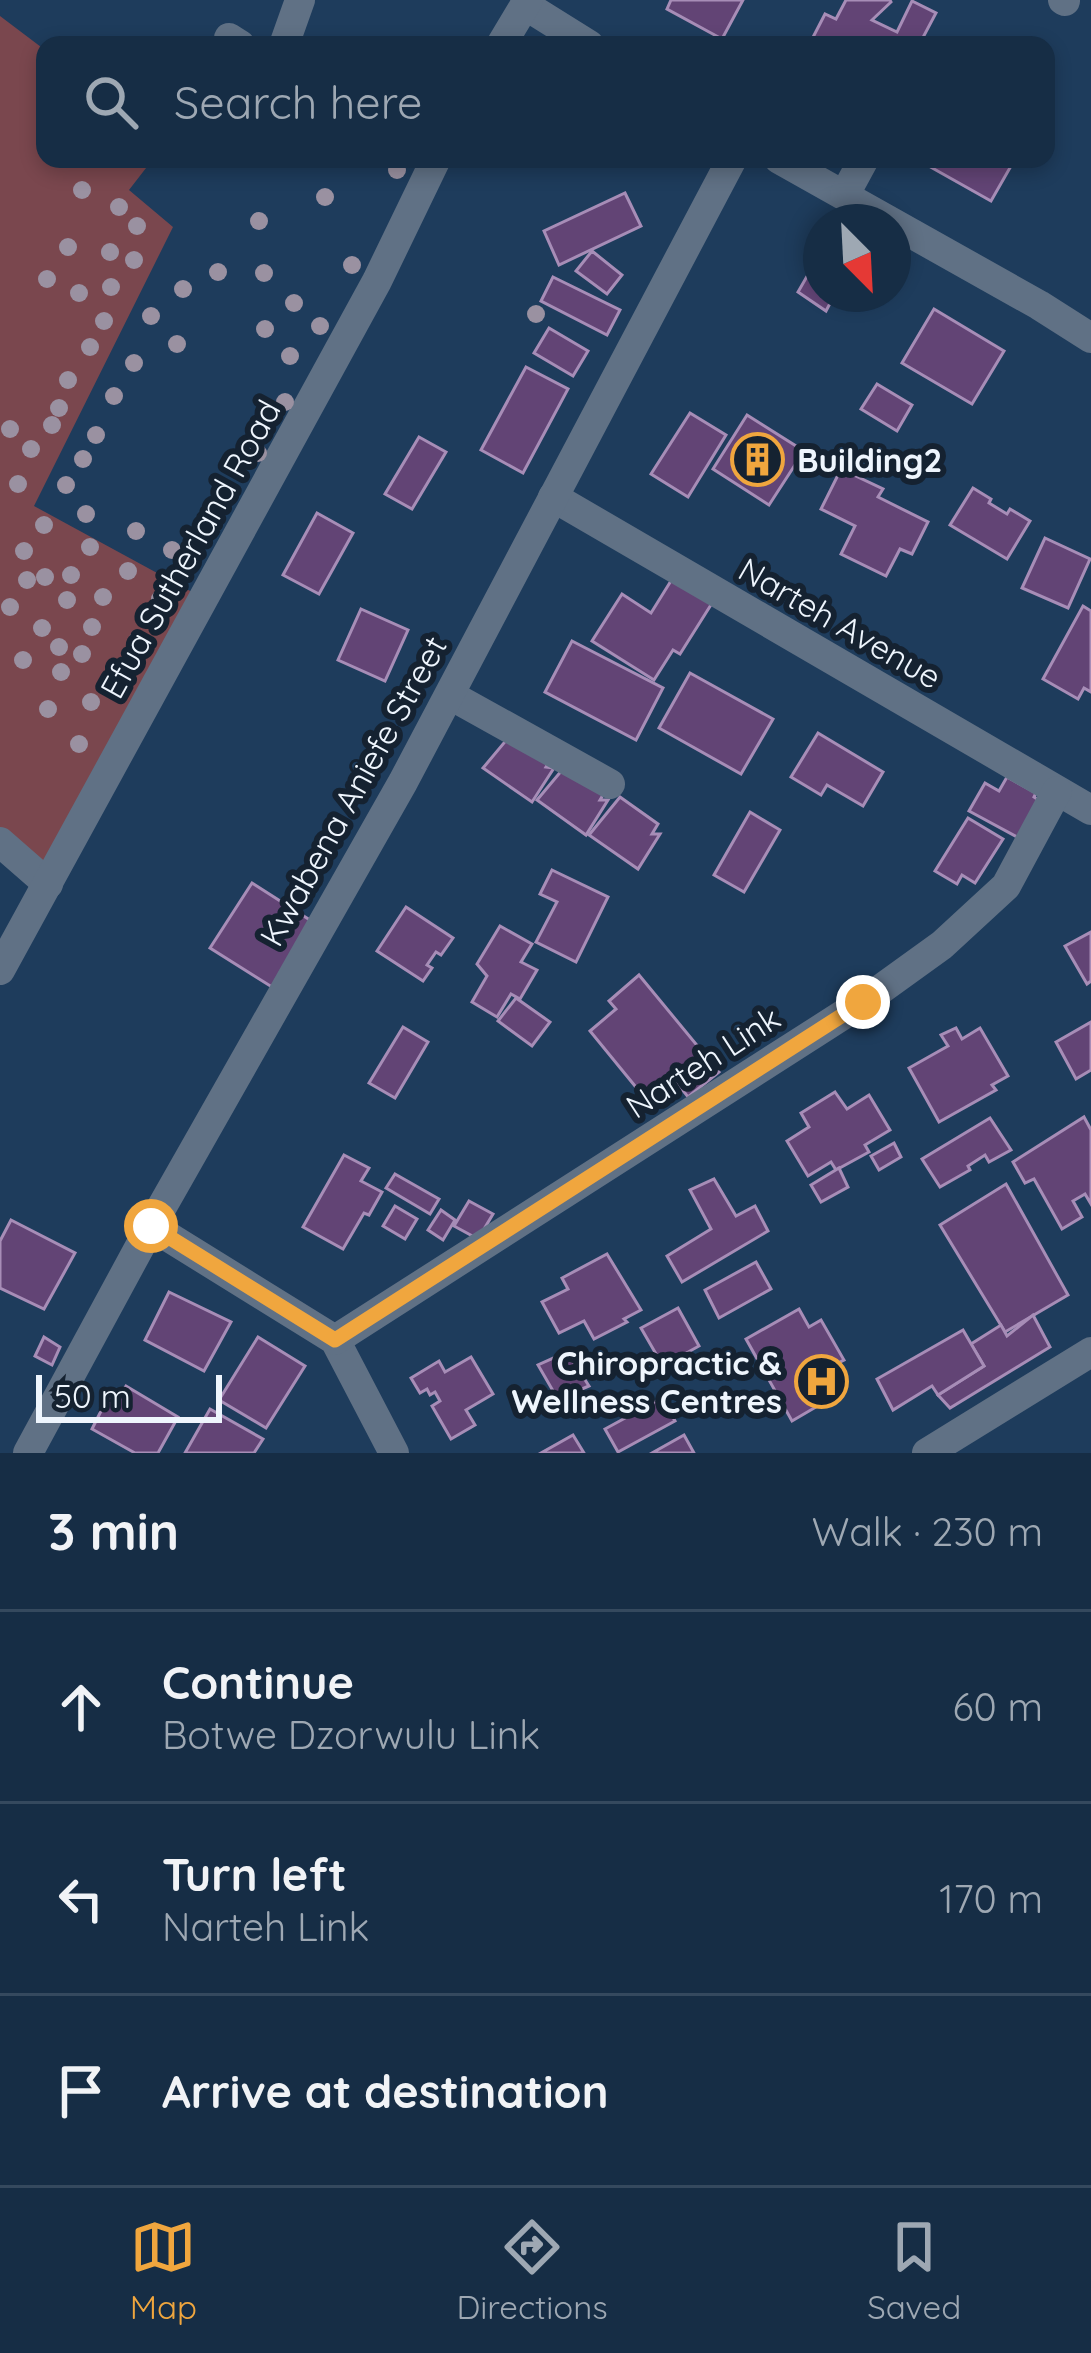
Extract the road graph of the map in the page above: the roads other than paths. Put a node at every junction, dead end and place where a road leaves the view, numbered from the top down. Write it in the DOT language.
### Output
graph roads {
  1 [pos="300,0"];
  2 [pos="526,3"];
  3 [pos="287,36"];
  4 [pos="506,36"];
  5 [pos="576,36"];
  6 [pos="432,168"];
  7 [pos="727,168"];
  8 [pos="796,168"];
  9 [pos="859,168"];
  10 [pos="845,194"];
  11 [pos="1091,338"];
  12 [pos="554,497"];
  13 [pos="450,695"];
  14 [pos="610,784"];
  15 [pos="1057,791"];
  16 [pos="1091,810"];
  17 [pos="0,842"];
  18 [pos="48,884"];
  19 [pos="0,970"];
  20 [pos="151,1226"];
  21 [pos="335,1340"];
  22 [pos="1091,1352"];
  23 [pos="28,1453"];
  24 [pos="394,1453"];
  25 [pos="927,1453"];
  1 -- 3 [label="street"];
  2 -- 4 [label="street"];
  2 -- 5 [label="street"];
  6 -- 18 [label="street, Efua Sutherland Road"];
  7 -- 12 [label="street, Kwabena Aniefe Street"];
  8 -- 10 [label="street"];
  9 -- 10 [label="street"];
  10 -- 11 [label="street"];
  12 -- 13 [label="street, Kwabena Aniefe Street"];
  12 -- 15 [label="street, Narteh Avenue"];
  13 -- 14 [label="street"];
  13 -- 20 [label="street, Kwabena Aniefe Street"];
  15 -- 16 [label="street, Narteh Avenue"];
  15 -- 21 [label="street, Narteh Link"];
  17 -- 18 [label="street"];
  18 -- 19 [label="street, Efua Sutherland Road"];
  20 -- 21 [label="street"];
  20 -- 23 [label="street, Kwabena Aniefe Street"];
  21 -- 24 [label="street"];
  22 -- 25 [label="street"];
}
